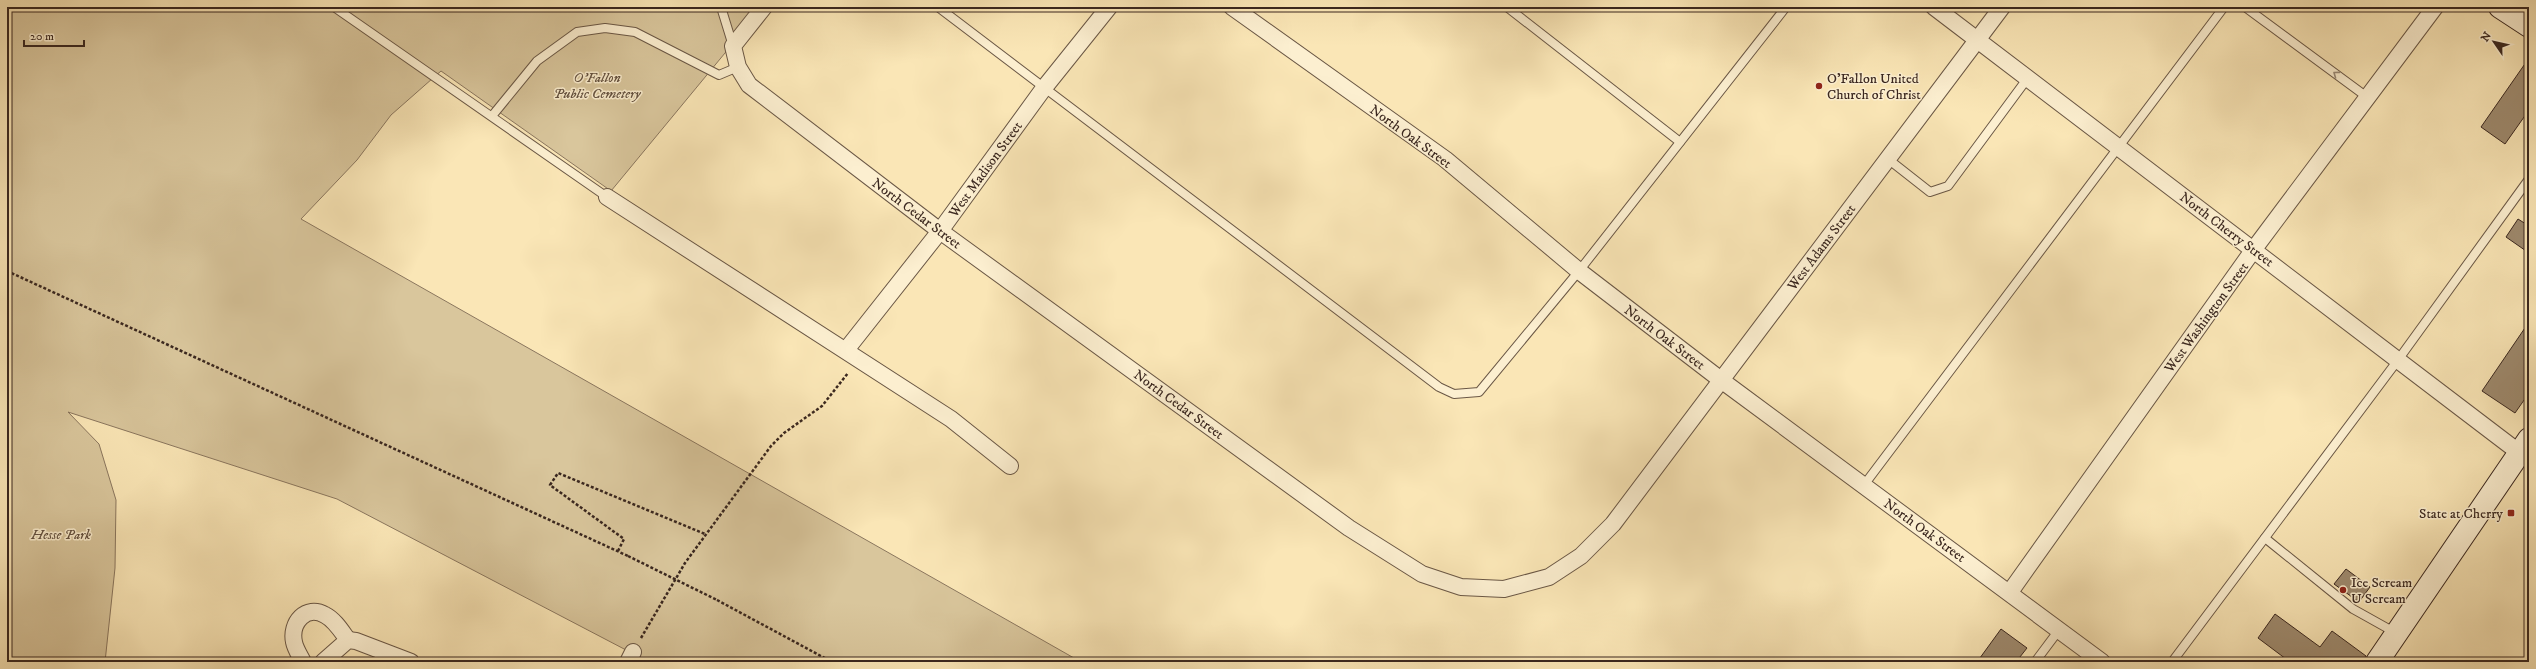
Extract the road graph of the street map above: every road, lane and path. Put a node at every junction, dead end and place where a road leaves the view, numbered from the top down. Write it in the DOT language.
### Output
graph roads {
  1 [pos="334,7"];
  2 [pos="721,7"];
  3 [pos="764,7"];
  4 [pos="938,7"];
  5 [pos="1109,7"];
  6 [pos="1232,7"];
  7 [pos="1507,7"];
  8 [pos="1786,7"];
  9 [pos="1934,7"];
  10 [pos="2002,7"];
  11 [pos="2224,7"];
  12 [pos="2244,7"];
  13 [pos="2434,7"];
  14 [pos="2500,7"];
  15 [pos="2529,26"];
  16 [pos="1976,40"];
  17 [pos="733,46"];
  18 [pos="738,67"];
  19 [pos="2027,79"];
  20 [pos="1044,88"];
  21 [pos="2367,97"];
  22 [pos="492,116"];
  23 [pos="1680,142"];
  24 [pos="2118,147"];
  25 [pos="1888,159"];
  26 [pos="2529,179"];
  27 [pos="607,197"];
  28 [pos="940,231"];
  29 [pos="2254,249"];
  30 [pos="7,271"];
  31 [pos="1579,272"];
  32 [pos="852,354"];
  33 [pos="2398,360"];
  34 [pos="1721,380"];
  35 [pos="2526,450"];
  36 [pos="1010,466"];
  37 [pos="1864,485"];
  38 [pos="1640,488"];
  39 [pos="705,534"];
  40 [pos="2265,538"];
  41 [pos="618,551"];
  42 [pos="2010,592"];
  43 [pos="2059,630"];
  44 [pos="2397,633"];
  45 [pos="348,640"];
  46 [pos="630,657"];
  47 [pos="324,660"];
  48 [pos="303,662"];
  49 [pos="411,662"];
  50 [pos="832,662"];
  51 [pos="2035,662"];
  52 [pos="2102,662"];
  53 [pos="2172,662"];
  54 [pos="2377,662"];
  1 -- 22 [label="lane"];
  2 -- 17 [label="lane"];
  3 -- 17 [label="street"];
  4 -- 20 [label="lane"];
  5 -- 20 [label="street, West Madison Street"];
  6 -- 31 [label="street, North Oak Street"];
  7 -- 23 [label="lane"];
  8 -- 23 [label="lane"];
  9 -- 16 [label="street, North Cherry Street"];
  10 -- 16 [label="street, West Adams Street"];
  11 -- 24 [label="lane"];
  21 -- 12 [label="lane, one-way"];
  13 -- 21 [label="street, West Washington Street"];
  14 -- 15 [label="main road"];
  16 -- 19 [label="street, North Cherry Street"];
  16 -- 25 [label="street, West Adams Street"];
  17 -- 18 [label="street, North Cedar Street"];
  18 -- 22 [label="lane"];
  18 -- 28 [label="street, North Cedar Street"];
  19 -- 24 [label="street, North Cherry Street"];
  19 -- 25 [label="lane"];
  20 -- 28 [label="street, West Madison Street"];
  20 -- 31 [label="lane"];
  21 -- 29 [label="street, West Washington Street"];
  22 -- 27 [label="lane"];
  23 -- 31 [label="lane"];
  24 -- 29 [label="street, North Cherry Street"];
  24 -- 37 [label="lane"];
  25 -- 34 [label="street, West Adams Street"];
  26 -- 33 [label="lane"];
  27 -- 32 [label="street"];
  28 -- 32 [label="street, West Madison Street"];
  28 -- 38 [label="street, North Cedar Street"];
  29 -- 33 [label="street, North Cherry Street"];
  29 -- 42 [label="street, West Washington Street"];
  30 -- 41 [label="path"];
  31 -- 34 [label="street, North Oak Street"];
  32 -- 36 [label="street"];
  32 -- 39 [label="path"];
  33 -- 35 [label="street, North Cherry Street"];
  33 -- 40 [label="lane"];
  34 -- 37 [label="street, North Oak Street"];
  34 -- 38 [label="street, West Adams Street"];
  35 -- 44 [label="main road"];
  37 -- 42 [label="street, North Oak Street"];
  39 -- 41 [label="path"];
  39 -- 46 [label="path"];
  40 -- 44 [label="lane"];
  40 -- 53 [label="lane"];
  41 -- 50 [label="path, bridge"];
  42 -- 43 [label="street, North Oak Street"];
  43 -- 51 [label="lane"];
  43 -- 52 [label="street, North Oak Street"];
  44 -- 54 [label="main road"];
  45 -- 47 [label="street"];
  45 -- 48 [label="street"];
  45 -- 49 [label="street"];
}
